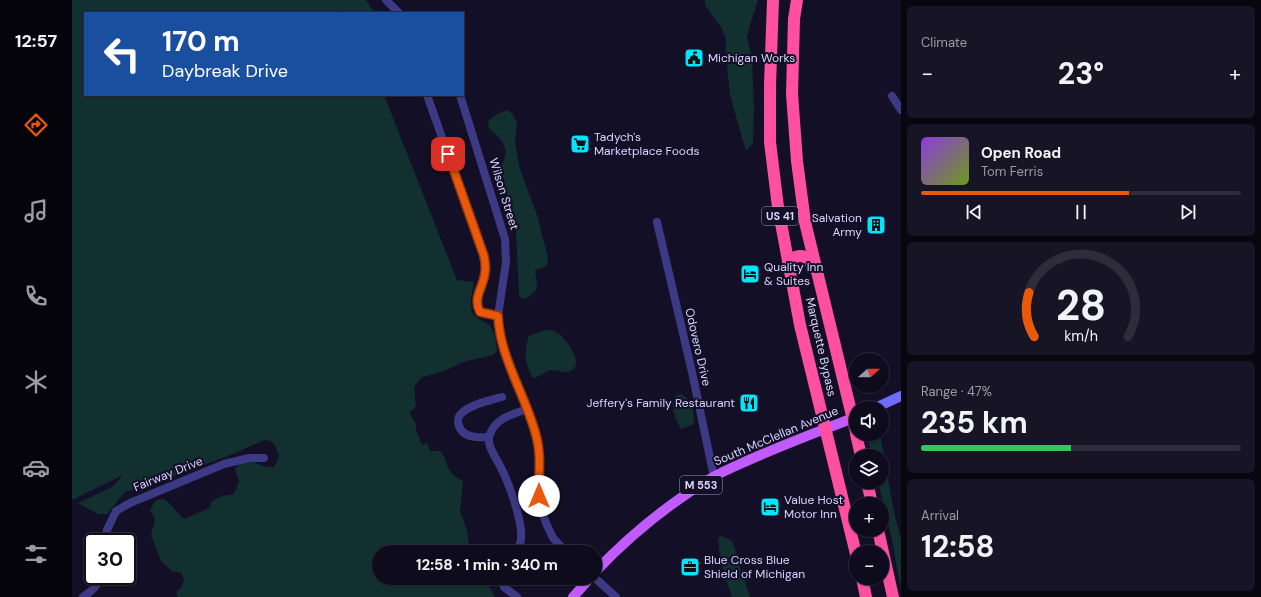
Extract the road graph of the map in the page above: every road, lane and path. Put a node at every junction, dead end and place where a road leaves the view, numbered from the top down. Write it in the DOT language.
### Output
graph roads {
  1 [pos="386,0"];
  2 [pos="773,0"];
  3 [pos="797,0"];
  4 [pos="397,12"];
  5 [pos="427,96"];
  6 [pos="460,96"];
  7 [pos="892,96"];
  8 [pos="901,110"];
  9 [pos="657,222"];
  10 [pos="788,261"];
  11 [pos="818,274"];
  12 [pos="498,316"];
  13 [pos="502,396"];
  14 [pos="901,396"];
  15 [pos="850,401"];
  16 [pos="889,402"];
  17 [pos="527,409"];
  18 [pos="849,419"];
  19 [pos="826,428"];
  20 [pos="489,437"];
  21 [pos="264,458"];
  22 [pos="714,477"];
  23 [pos="106,533"];
  24 [pos="879,537"];
  25 [pos="519,545"];
  26 [pos="560,545"];
  27 [pos="854,545"];
  28 [pos="602,565"];
  29 [pos="602,584"];
  30 [pos="96,585"];
  31 [pos="503,585"];
  32 [pos="584,585"];
  33 [pos="863,585"];
  34 [pos="865,585"];
  35 [pos="891,596"];
  36 [pos="83,597"];
  37 [pos="517,597"];
  38 [pos="573,597"];
  39 [pos="616,597"];
  40 [pos="866,597"];
  41 [pos="873,597"];
  1 -- 4 [label="street"];
  2 -- 10 [label="highway, Marquette Bypass / US 41"];
  3 -- 11 [label="highway, Marquette Bypass / US 41"];
  5 -- 12 [label="street"];
  6 -- 12 [label="street, Wilson Street"];
  7 -- 8 [label="street"];
  9 -- 22 [label="street, Odovero Drive"];
  10 -- 11 [label="highway"];
  10 -- 19 [label="highway, Marquette Bypass / US 41"];
  11 -- 15 [label="highway, Marquette Bypass / US 41"];
  12 -- 17 [label="street, Wilson Street"];
  13 -- 20 [label="street"];
  14 -- 16 [label="main road"];
  17 -- 20 [label="street"];
  17 -- 26 [label="street, Wilson Street"];
  18 -- 19 [label="main road, South McClellan Avenue / M 553"];
  19 -- 22 [label="main road, South McClellan Avenue / M 553"];
  19 -- 27 [label="highway, Marquette Bypass / US 41"];
  20 -- 25 [label="street"];
  21 -- 23 [label="street, Fairway Drive"];
  22 -- 28 [label="main road, South McClellan Avenue / M 553"];
  24 -- 35 [label="highway"];
  29 -- 39 [label="street"];
  30 -- 36 [label="street"];
  31 -- 37 [label="street"];
  32 -- 38 [label="main road"];
  33 -- 40 [label="highway"];
  34 -- 41 [label="highway"];
}
